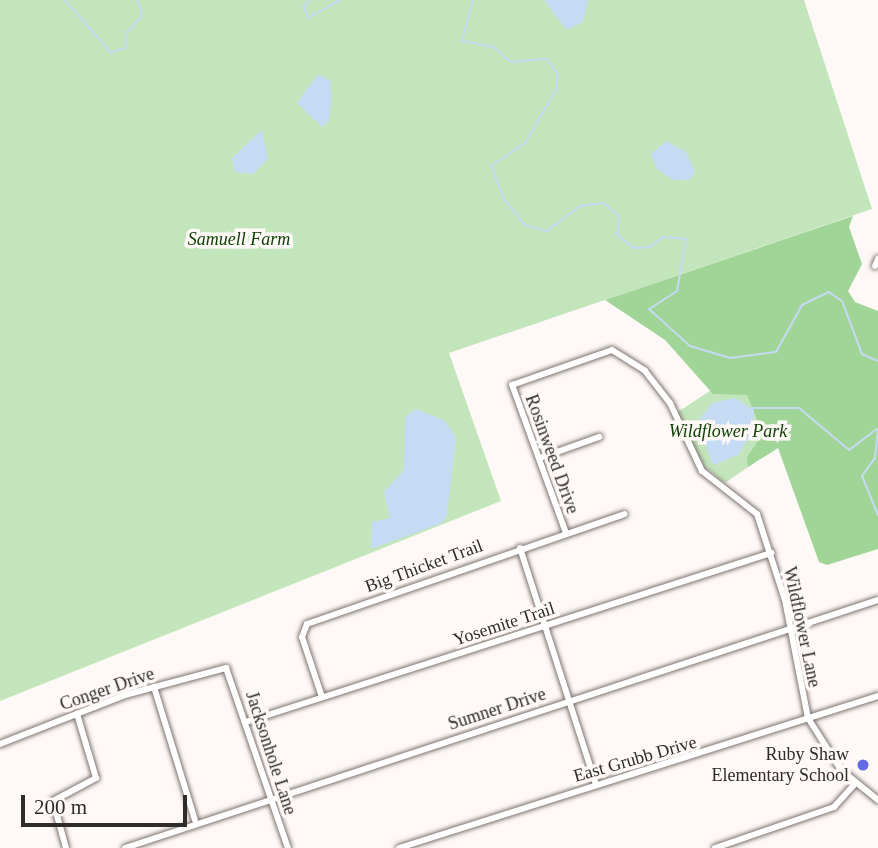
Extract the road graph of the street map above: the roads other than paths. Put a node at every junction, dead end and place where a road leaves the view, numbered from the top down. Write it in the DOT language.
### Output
graph roads {
  1 [pos="512,384"];
  2 [pos="600,437"];
  3 [pos="540,458"];
  4 [pos="625,514"];
  5 [pos="566,533"];
  6 [pos="520,548"];
  7 [pos="771,553"];
  8 [pos="878,600"];
  9 [pos="545,626"];
  10 [pos="792,629"];
  11 [pos="226,668"];
  12 [pos="154,687"];
  13 [pos="878,696"];
  14 [pos="322,697"];
  15 [pos="569,700"];
  16 [pos="77,714"];
  17 [pos="808,718"];
  18 [pos="246,722"];
  19 [pos="0,744"];
  20 [pos="855,784"];
  21 [pos="596,785"];
  22 [pos="271,797"];
  23 [pos="878,800"];
  24 [pos="195,820"];
  25 [pos="66,848"];
  26 [pos="125,848"];
  27 [pos="288,848"];
  28 [pos="399,848"];
  29 [pos="715,848"];
  1 -- 3 [label="street, Rosinweed Drive"];
  1 -- 7 [label="street, Wildflower Lane"];
  2 -- 3 [label="street"];
  3 -- 5 [label="street, Rosinweed Drive"];
  4 -- 5 [label="street, Big Thicket Trail"];
  5 -- 6 [label="street, Big Thicket Trail"];
  6 -- 9 [label="street"];
  6 -- 14 [label="street, Big Thicket Trail"];
  7 -- 9 [label="street, Yosemite Trail"];
  7 -- 10 [label="street, Wildflower Lane"];
  8 -- 10 [label="street, Sumner Drive"];
  9 -- 14 [label="street, Yosemite Trail"];
  9 -- 15 [label="street"];
  10 -- 15 [label="street, Sumner Drive"];
  10 -- 17 [label="street, Wildflower Lane"];
  11 -- 12 [label="street, Conger Drive"];
  11 -- 18 [label="street, Jacksonhole Lane"];
  12 -- 16 [label="street, Conger Drive"];
  12 -- 24 [label="street"];
  13 -- 17 [label="street, East Grubb Drive"];
  14 -- 18 [label="street, Yosemite Trail"];
  15 -- 21 [label="street"];
  15 -- 22 [label="street, Sumner Drive"];
  16 -- 19 [label="street, Conger Drive"];
  16 -- 25 [label="street"];
  17 -- 20 [label="street, Wildflower Lane"];
  17 -- 21 [label="street, East Grubb Drive"];
  18 -- 22 [label="street, Jacksonhole Lane"];
  20 -- 23 [label="street, Wildflower Lane"];
  20 -- 29 [label="street"];
  21 -- 28 [label="street, East Grubb Drive"];
  22 -- 24 [label="street, Sumner Drive"];
  22 -- 27 [label="street, Jacksonhole Lane"];
  24 -- 26 [label="street, Sumner Drive"];
}
